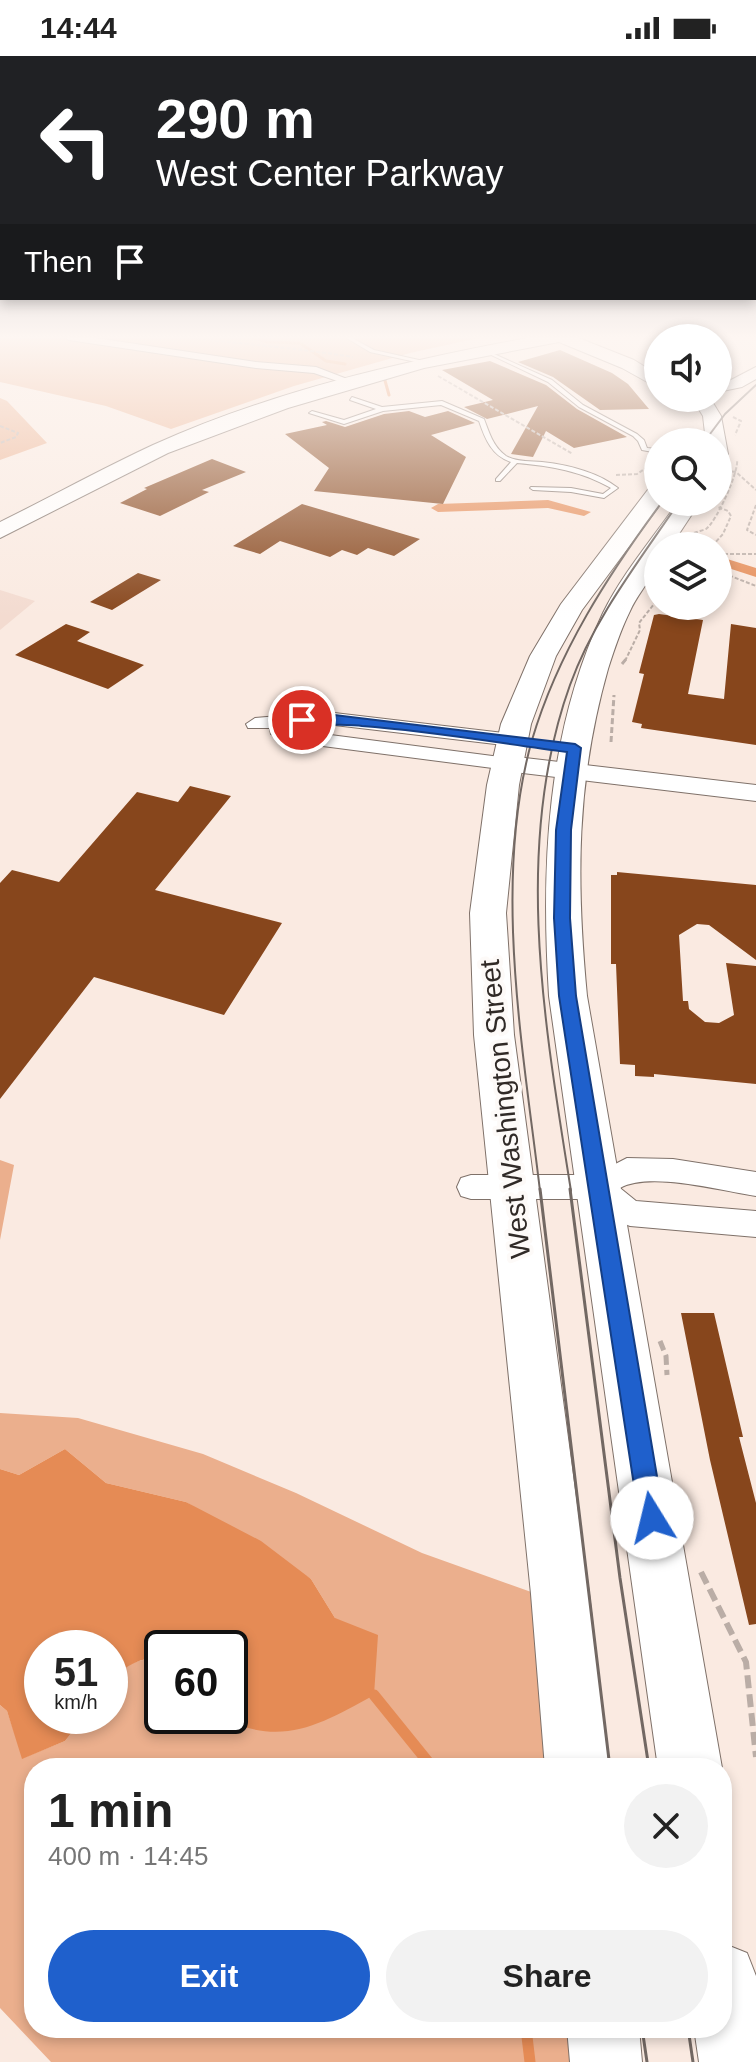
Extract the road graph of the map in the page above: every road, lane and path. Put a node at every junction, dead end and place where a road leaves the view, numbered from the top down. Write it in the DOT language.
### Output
graph roads {
  1 [pos="12,431"];
  2 [pos="208,431"];
  3 [pos="215,431"];
  4 [pos="486,431"];
  5 [pos="527,431"];
  6 [pos="627,431"];
  7 [pos="0,443"];
  8 [pos="644,449"];
  9 [pos="732,459"];
  10 [pos="585,460"];
  11 [pos="515,462"];
  12 [pos="736,472"];
  13 [pos="612,475"];
  14 [pos="498,480"];
  15 [pos="732,480"];
  16 [pos="644,482"];
  17 [pos="533,488"];
  18 [pos="644,488"];
  19 [pos="756,490"];
  20 [pos="72,493"];
  21 [pos="756,505"];
  22 [pos="714,516"];
  23 [pos="0,531"];
  24 [pos="697,532"];
  25 [pos="756,535"];
  26 [pos="732,554"];
  27 [pos="756,554"];
  28 [pos="644,570"];
  29 [pos="732,577"];
  30 [pos="756,586"];
  31 [pos="644,617"];
  32 [pos="616,670"];
  33 [pos="614,688"];
  34 [pos="611,742"];
  35 [pos="510,752"];
  36 [pos="573,760"];
  37 [pos="756,770"];
  38 [pos="756,793"];
  39 [pos="756,1184"];
  40 [pos="491,1187"];
  41 [pos="598,1187"];
  42 [pos="756,1224"];
  43 [pos="656,1329"];
  44 [pos="667,1382"];
  45 [pos="699,1562"];
  46 [pos="756,1757"];
  47 [pos="576,1758"];
  48 [pos="688,1758"];
  49 [pos="604,2038"];
  50 [pos="731,2038"];
  51 [pos="606,2062"];
  52 [pos="735,2062"];
  1 -- 7 [label="path"];
  2 -- 20 [label="main road"];
  3 -- 20 [label="main road"];
  4 -- 11 [label="lane"];
  5 -- 10 [label="path"];
  6 -- 8 [label="lane"];
  9 -- 12 [label="path"];
  11 -- 14 [label="lane"];
  11 -- 17 [label="lane"];
  12 -- 15 [label="path"];
  12 -- 19 [label="path"];
  13 -- 16 [label="path"];
  18 -- 35 [label="main road, West Washington Street"];
  20 -- 23 [label="main road"];
  21 -- 25 [label="path"];
  22 -- 24 [label="path"];
  26 -- 27 [label="path"];
  28 -- 36 [label="main road"];
  29 -- 30 [label="path"];
  31 -- 32 [label="path"];
  33 -- 34 [label="path"];
  35 -- 35 [label="street"];
  35 -- 36 [label="street"];
  35 -- 40 [label="main road, West Washington Street"];
  36 -- 37 [label="street"];
  36 -- 38 [label="street"];
  36 -- 41 [label="main road"];
  39 -- 41 [label="street"];
  40 -- 41 [label="street"];
  40 -- 47 [label="main road, West Washington Street"];
  41 -- 42 [label="street"];
  41 -- 48 [label="main road"];
  43 -- 44 [label="path"];
  45 -- 46 [label="path"];
  49 -- 51 [label="main road"];
  50 -- 52 [label="main road"];
}
